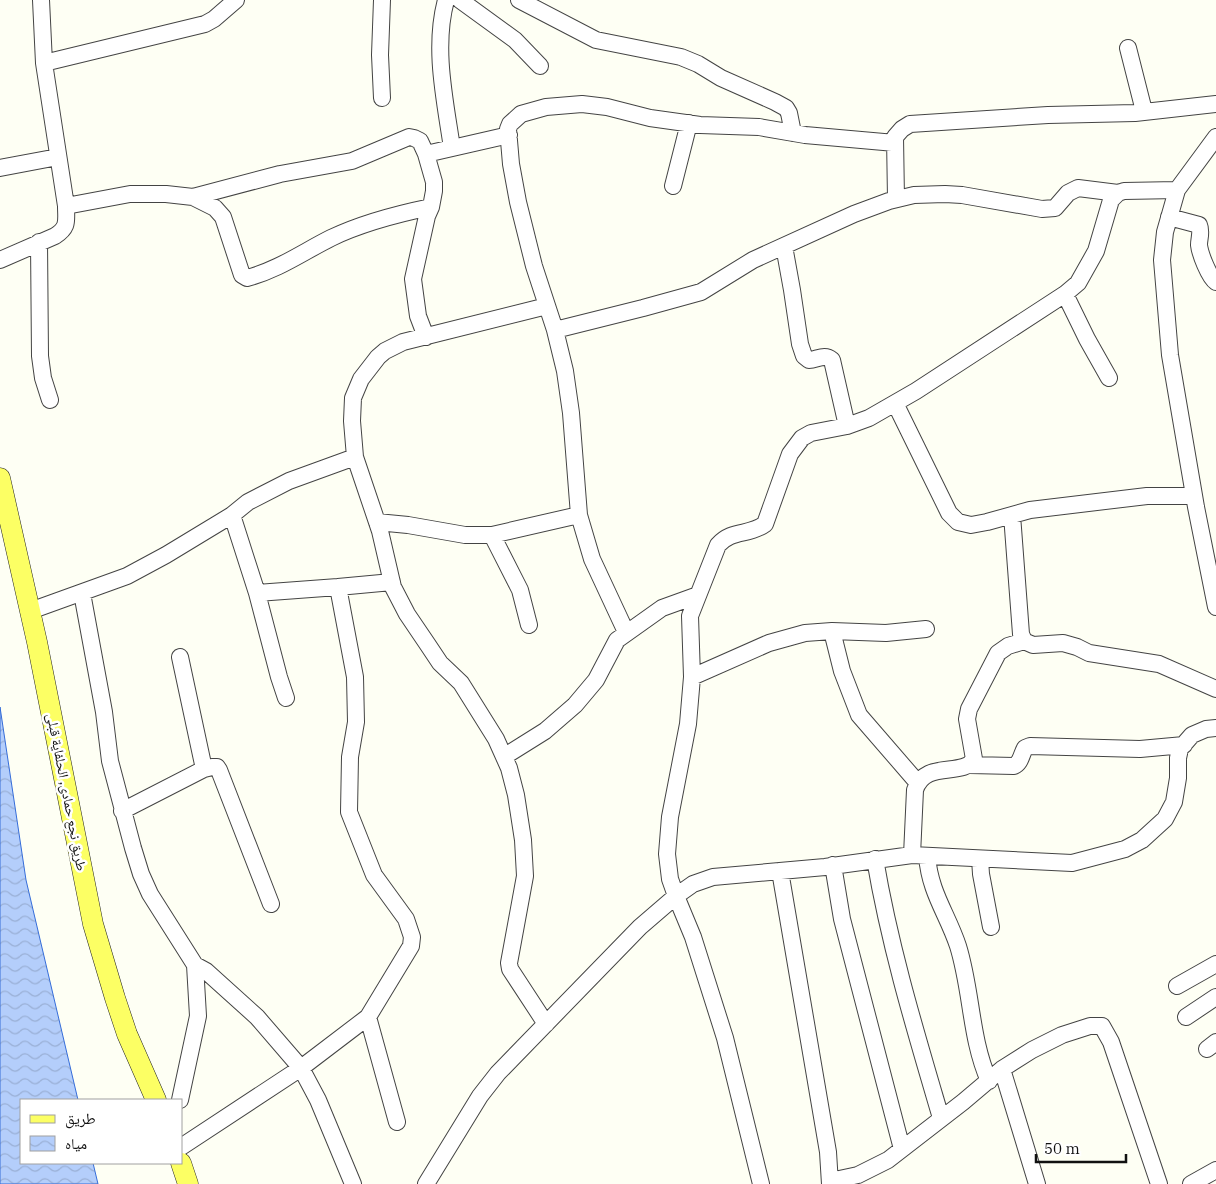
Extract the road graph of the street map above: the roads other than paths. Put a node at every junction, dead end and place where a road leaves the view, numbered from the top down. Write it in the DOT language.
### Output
graph roads {
  1 [pos="41,0"];
  2 [pos="236,0"];
  3 [pos="382,0"];
  4 [pos="446,0"];
  5 [pos="460,0"];
  6 [pos="519,0"];
  7 [pos="1128,48"];
  8 [pos="44,63"];
  9 [pos="540,66"];
  10 [pos="382,98"];
  11 [pos="1216,104"];
  12 [pos="1144,112"];
  13 [pos="689,123"];
  14 [pos="793,133"];
  15 [pos="509,135"];
  16 [pos="1216,137"];
  17 [pos="895,143"];
  18 [pos="452,148"];
  19 [pos="426,154"];
  20 [pos="58,156"];
  21 [pos="0,168"];
  22 [pos="673,186"];
  23 [pos="1176,190"];
  24 [pos="1118,193"];
  25 [pos="192,197"];
  26 [pos="896,199"];
  27 [pos="66,206"];
  28 [pos="431,207"];
  29 [pos="1169,217"];
  30 [pos="39,242"];
  31 [pos="784,246"];
  32 [pos="0,260"];
  33 [pos="1216,282"];
  34 [pos="1065,294"];
  35 [pos="547,306"];
  36 [pos="555,330"];
  37 [pos="426,337"];
  38 [pos="1109,378"];
  39 [pos="50,400"];
  40 [pos="895,403"];
  41 [pos="847,426"];
  42 [pos="355,457"];
  43 [pos="0,478"];
  44 [pos="1194,496"];
  45 [pos="232,515"];
  46 [pos="579,515"];
  47 [pos="1012,515"];
  48 [pos="376,522"];
  49 [pos="492,535"];
  50 [pos="392,582"];
  51 [pos="338,587"];
  52 [pos="82,592"];
  53 [pos="257,593"];
  54 [pos="698,595"];
  55 [pos="1216,607"];
  56 [pos="30,611"];
  57 [pos="529,626"];
  58 [pos="926,629"];
  59 [pos="832,631"];
  60 [pos="626,632"];
  61 [pos="1024,641"];
  62 [pos="180,657"];
  63 [pos="692,677"];
  64 [pos="1216,689"];
  65 [pos="286,698"];
  66 [pos="1216,728"];
  67 [pos="1184,745"];
  68 [pos="505,756"];
  69 [pos="970,765"];
  70 [pos="204,769"];
  71 [pos="917,782"];
  72 [pos="122,811"];
  73 [pos="920,856"];
  74 [pos="875,859"];
  75 [pos="980,859"];
  76 [pos="833,865"];
  77 [pos="780,871"];
  78 [pos="676,896"];
  79 [pos="271,904"];
  80 [pos="991,927"];
  81 [pos="1216,964"];
  82 [pos="195,965"];
  83 [pos="1176,986"];
  84 [pos="1216,997"];
  85 [pos="368,1017"];
  86 [pos="1186,1018"];
  87 [pos="546,1024"];
  88 [pos="301,1068"];
  89 [pos="996,1075"];
  90 [pos="156,1099"];
  91 [pos="180,1099"];
  92 [pos="941,1118"];
  93 [pos="397,1122"];
  94 [pos="182,1147"];
  95 [pos="902,1149"];
  96 [pos="1216,1170"];
  97 [pos="830,1183"];
  98 [pos="188,1184"];
  99 [pos="353,1184"];
  100 [pos="426,1184"];
  101 [pos="761,1184"];
  102 [pos="1037,1184"];
  103 [pos="1159,1184"];
  104 [pos="1191,1184"];
  1 -- 8 [label="street"];
  2 -- 8 [label="street"];
  3 -- 10 [label="street"];
  4 -- 18 [label="street"];
  5 -- 9 [label="street"];
  6 -- 14 [label="street"];
  7 -- 12 [label="street"];
  8 -- 20 [label="street"];
  11 -- 12 [label="street"];
  12 -- 17 [label="street"];
  13 -- 14 [label="street"];
  13 -- 15 [label="street"];
  13 -- 22 [label="street"];
  14 -- 17 [label="street"];
  15 -- 18 [label="street"];
  15 -- 35 [label="street"];
  16 -- 23 [label="street"];
  17 -- 26 [label="street"];
  18 -- 19 [label="street"];
  19 -- 25 [label="street"];
  19 -- 28 [label="street"];
  20 -- 21 [label="street"];
  20 -- 27 [label="street"];
  23 -- 24 [label="street"];
  23 -- 29 [label="street"];
  24 -- 26 [label="street"];
  24 -- 34 [label="street"];
  25 -- 27 [label="street"];
  25 -- 28 [label="street"];
  26 -- 31 [label="street"];
  27 -- 30 [label="street"];
  28 -- 37 [label="street"];
  29 -- 33 [label="street"];
  29 -- 44 [label="street"];
  30 -- 32 [label="street"];
  30 -- 39 [label="street"];
  31 -- 36 [label="street"];
  31 -- 41 [label="street"];
  34 -- 38 [label="street"];
  34 -- 40 [label="street"];
  35 -- 36 [label="street"];
  35 -- 37 [label="street"];
  36 -- 46 [label="street"];
  37 -- 42 [label="street"];
  40 -- 41 [label="street"];
  40 -- 47 [label="street"];
  41 -- 54 [label="street"];
  42 -- 45 [label="street"];
  42 -- 48 [label="street"];
  43 -- 56 [label="main road, طريق نجع حمادى, الحلفاية قبلى"];
  44 -- 47 [label="street"];
  44 -- 55 [label="street"];
  45 -- 52 [label="street"];
  45 -- 53 [label="street"];
  46 -- 49 [label="street"];
  46 -- 60 [label="street"];
  47 -- 61 [label="street"];
  48 -- 49 [label="street"];
  48 -- 50 [label="street"];
  49 -- 57 [label="street"];
  50 -- 51 [label="street"];
  50 -- 68 [label="street"];
  51 -- 53 [label="street"];
  51 -- 85 [label="street"];
  52 -- 56 [label="street"];
  52 -- 72 [label="street"];
  53 -- 65 [label="street"];
  54 -- 60 [label="street"];
  54 -- 63 [label="street"];
  56 -- 90 [label="main road, طريق نجع حمادى, الحلفاية قبلى"];
  58 -- 59 [label="street"];
  59 -- 63 [label="street"];
  59 -- 71 [label="street"];
  60 -- 68 [label="street"];
  61 -- 64 [label="street"];
  61 -- 69 [label="street"];
  62 -- 70 [label="street"];
  63 -- 78 [label="street"];
  66 -- 67 [label="street"];
  67 -- 69 [label="street"];
  67 -- 75 [label="street"];
  68 -- 87 [label="street"];
  69 -- 71 [label="street"];
  70 -- 72 [label="street"];
  70 -- 79 [label="street"];
  71 -- 73 [label="street"];
  72 -- 82 [label="street"];
  73 -- 74 [label="street"];
  73 -- 75 [label="street"];
  73 -- 89 [label="street"];
  74 -- 76 [label="street"];
  74 -- 92 [label="street"];
  75 -- 80 [label="street"];
  76 -- 77 [label="street"];
  76 -- 95 [label="street"];
  77 -- 78 [label="street"];
  77 -- 97 [label="street"];
  78 -- 87 [label="street"];
  78 -- 101 [label="street"];
  81 -- 83 [label="street"];
  82 -- 88 [label="street"];
  82 -- 91 [label="street"];
  84 -- 86 [label="street"];
  85 -- 88 [label="street"];
  85 -- 93 [label="street"];
  87 -- 100 [label="street"];
  88 -- 94 [label="street"];
  88 -- 99 [label="street"];
  89 -- 92 [label="street"];
  89 -- 102 [label="street"];
  89 -- 103 [label="street"];
  92 -- 95 [label="street"];
  94 -- 98 [label="main road"];
  95 -- 97 [label="street"];
  96 -- 104 [label="street"];
}
